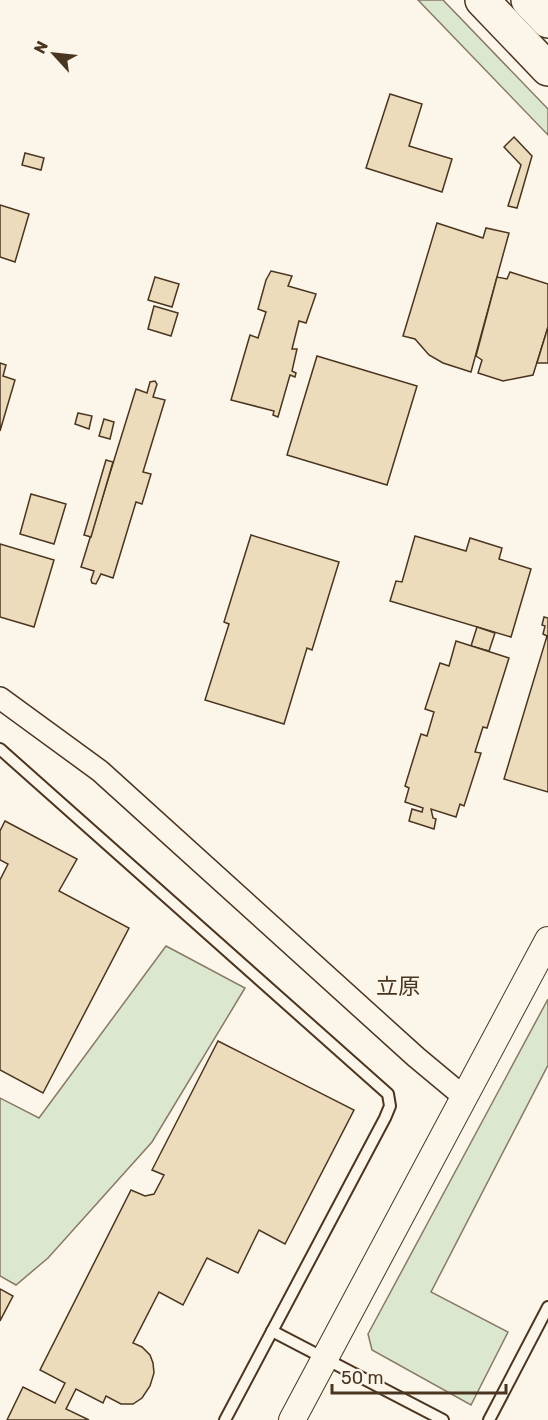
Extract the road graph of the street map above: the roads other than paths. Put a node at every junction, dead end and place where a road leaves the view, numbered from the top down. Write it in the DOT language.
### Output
graph roads {
  1 [pos="482,0"];
  2 [pos="528,0"];
  3 [pos="548,21"];
  4 [pos="548,69"];
  5 [pos="0,698"];
  6 [pos="0,749"];
  7 [pos="548,940"];
  8 [pos="464,1097"];
  9 [pos="548,1307"];
  10 [pos="272,1330"];
  11 [pos="325,1358"];
  12 [pos="225,1420"];
  13 [pos="292,1420"];
  14 [pos="443,1420"];
  15 [pos="489,1420"];
  1 -- 4 [label="highway"];
  2 -- 3 [label="highway"];
  5 -- 8 [label="street"];
  6 -- 10 [label="lane"];
  7 -- 8 [label="street"];
  8 -- 11 [label="street"];
  9 -- 15 [label="lane"];
  10 -- 11 [label="lane"];
  10 -- 12 [label="lane"];
  11 -- 13 [label="street"];
  11 -- 14 [label="lane"];
}
